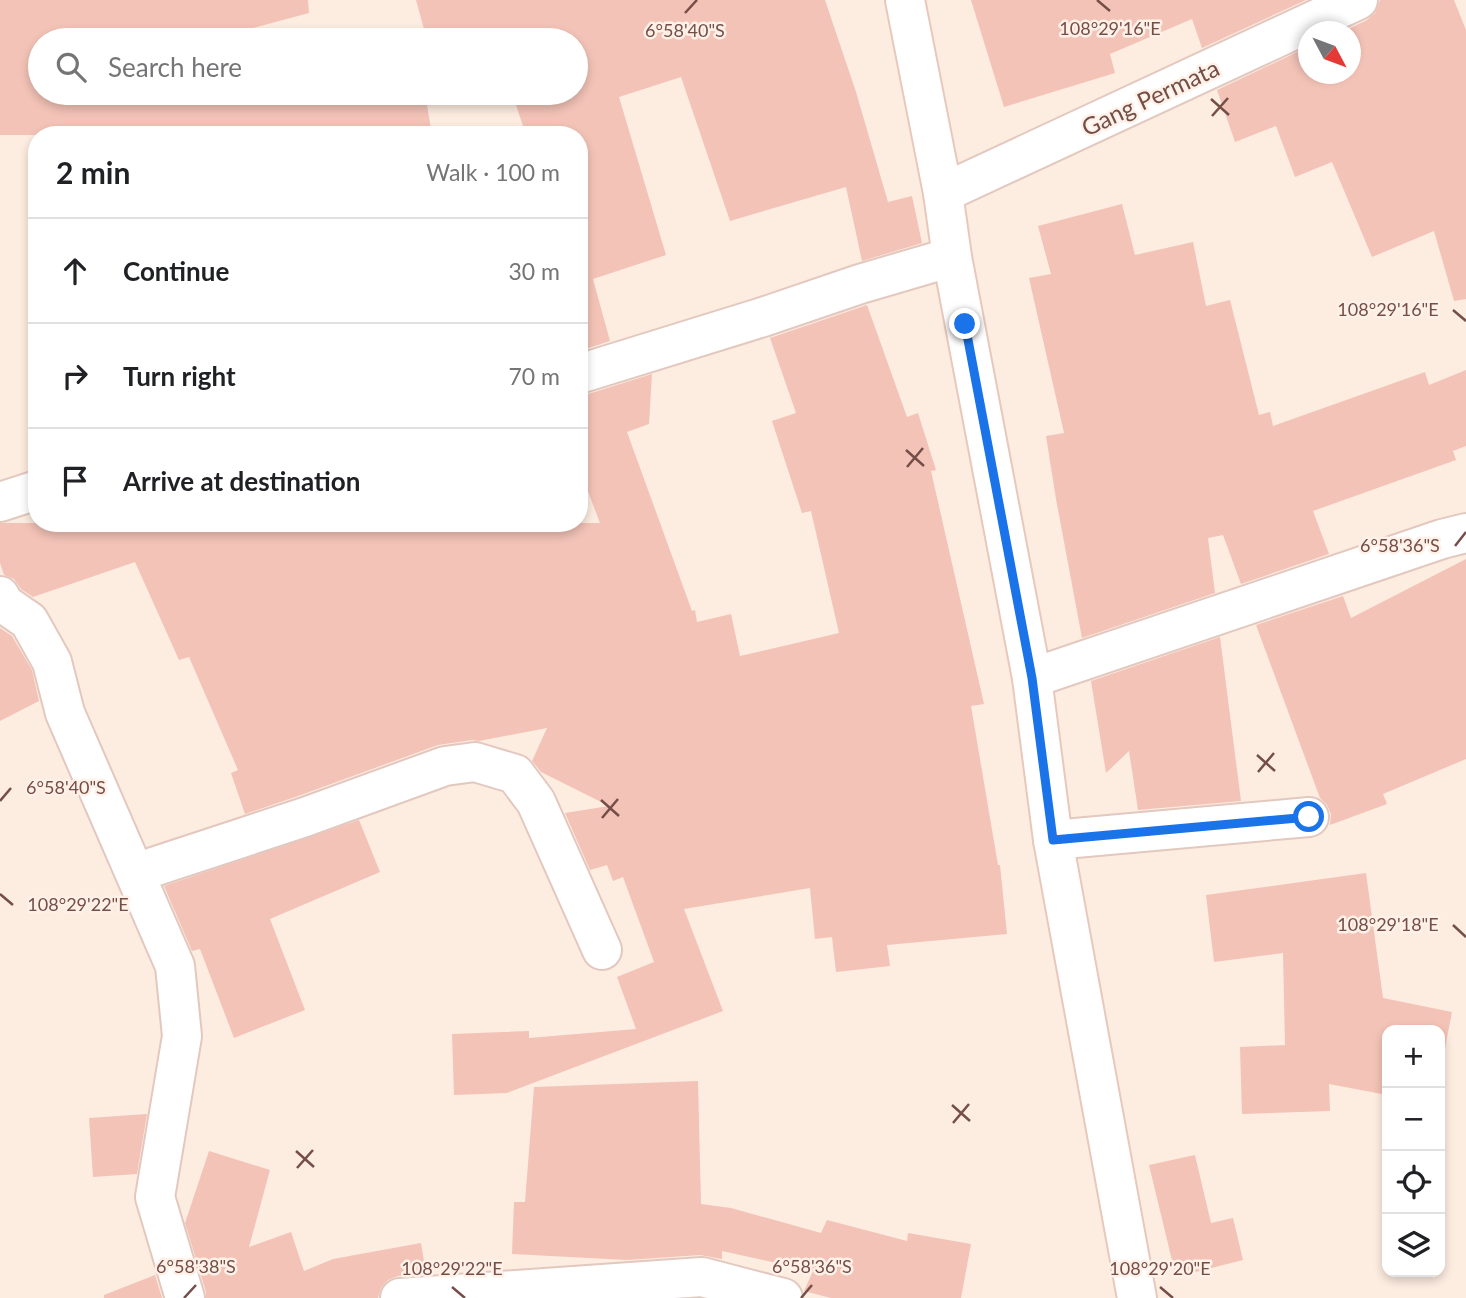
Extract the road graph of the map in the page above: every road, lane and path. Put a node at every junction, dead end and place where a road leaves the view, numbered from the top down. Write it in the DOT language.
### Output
graph roads {
  1 [pos="905,0"];
  2 [pos="1357,0"];
  3 [pos="943,193"];
  4 [pos="952,257"];
  5 [pos="588,371"];
  6 [pos="28,493"];
  7 [pos="0,502"];
  8 [pos="1466,533"];
  9 [pos="0,596"];
  10 [pos="1032,678"];
  11 [pos="1309,817"];
  12 [pos="1053,840"];
  13 [pos="135,873"];
  14 [pos="602,950"];
  15 [pos="540,1293"];
  16 [pos="185,1298"];
  17 [pos="400,1298"];
  18 [pos="783,1298"];
  19 [pos="1137,1298"];
  1 -- 3 [label="street"];
  2 -- 3 [label="street, Gang Permata"];
  3 -- 4 [label="street"];
  4 -- 5 [label="street"];
  4 -- 10 [label="street"];
  6 -- 7 [label="street"];
  8 -- 10 [label="street"];
  9 -- 13 [label="street"];
  10 -- 12 [label="street"];
  11 -- 12 [label="street"];
  12 -- 19 [label="street"];
  13 -- 14 [label="street"];
  13 -- 16 [label="street"];
  15 -- 17 [label="street"];
  15 -- 18 [label="street"];
}
